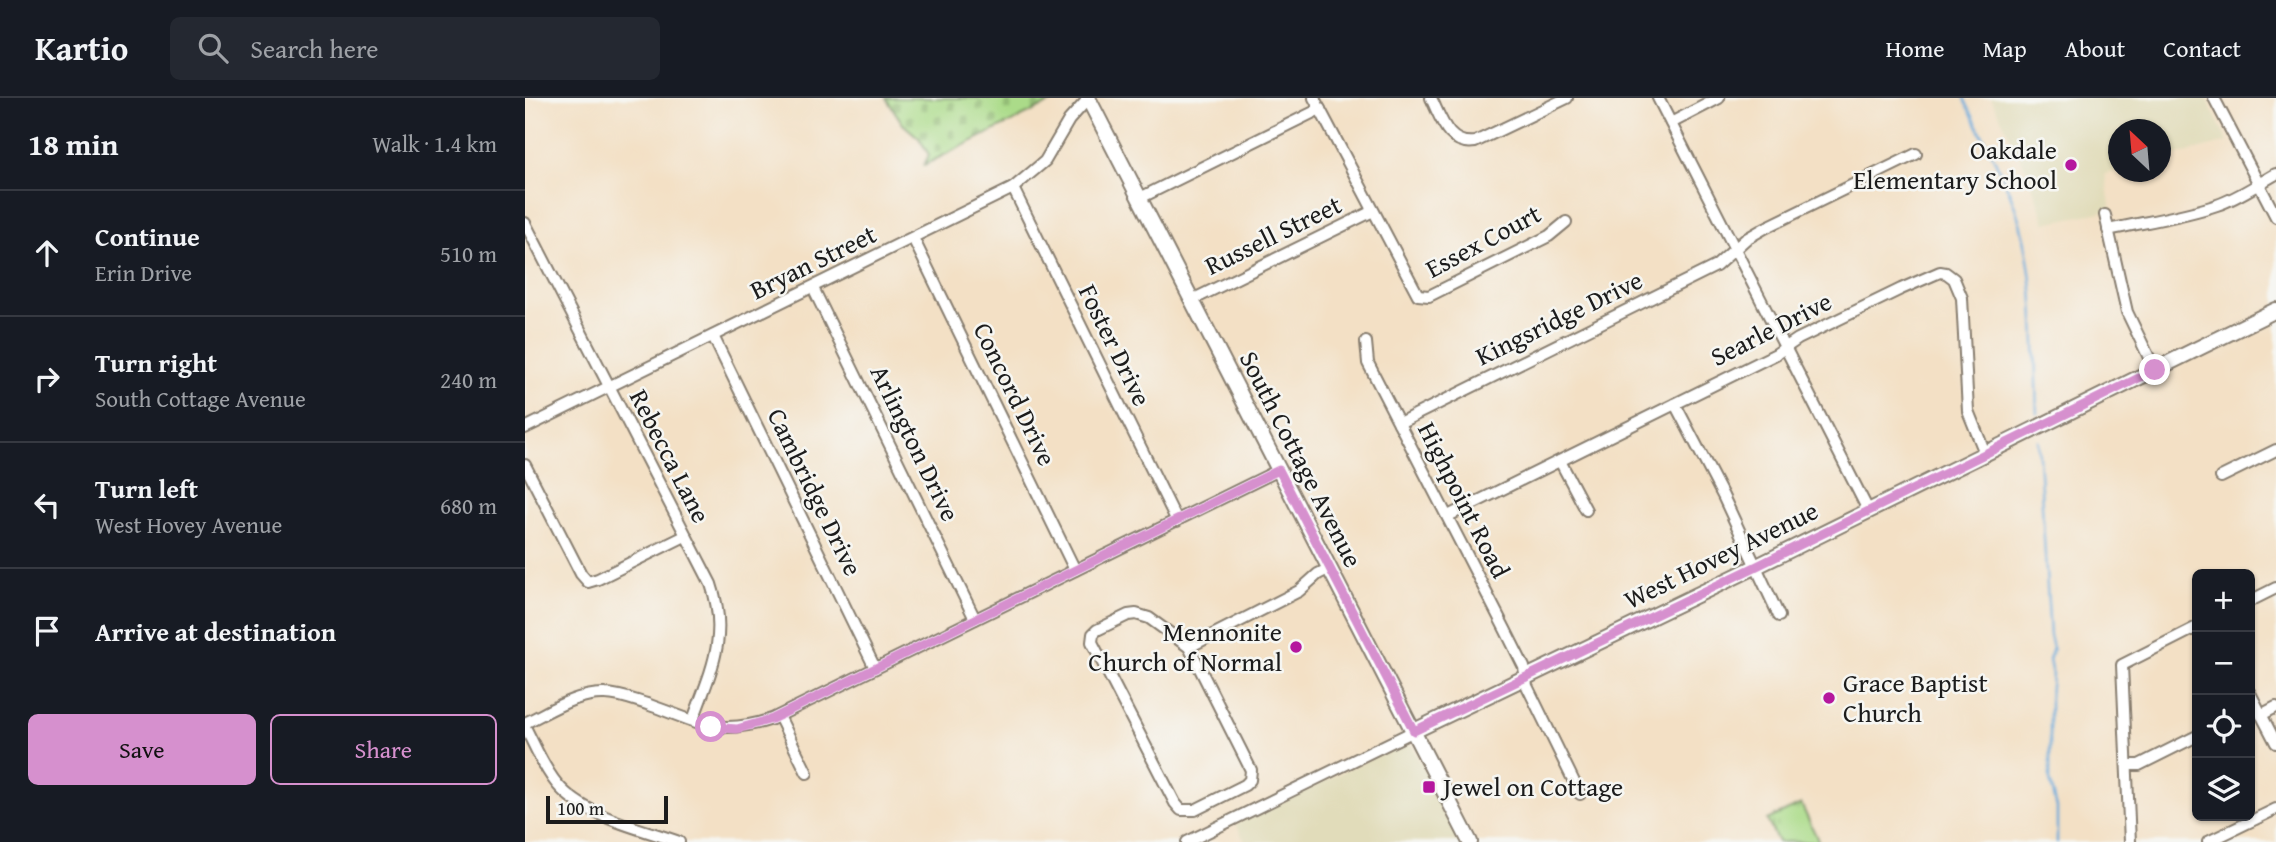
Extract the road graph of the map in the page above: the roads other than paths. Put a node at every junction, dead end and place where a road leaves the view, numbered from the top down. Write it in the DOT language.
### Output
graph roads {
  1 [pos="1088,98"];
  2 [pos="1314,98"];
  3 [pos="1431,98"];
  4 [pos="1567,98"];
  5 [pos="1658,98"];
  6 [pos="1719,98"];
  7 [pos="2214,98"];
  8 [pos="1320,109"];
  9 [pos="1671,123"];
  10 [pos="1916,154"];
  11 [pos="2276,174"];
  12 [pos="2259,184"];
  13 [pos="1013,188"];
  14 [pos="1140,198"];
  15 [pos="1373,211"];
  16 [pos="2105,215"];
  17 [pos="2276,217"];
  18 [pos="1566,222"];
  19 [pos="525,223"];
  20 [pos="2108,230"];
  21 [pos="913,239"];
  22 [pos="1736,249"];
  23 [pos="813,288"];
  24 [pos="1192,300"];
  25 [pos="2276,310"];
  26 [pos="713,336"];
  27 [pos="1366,342"];
  28 [pos="1786,347"];
  29 [pos="2155,370"];
  30 [pos="610,387"];
  31 [pos="1675,404"];
  32 [pos="1399,423"];
  33 [pos="525,428"];
  34 [pos="2276,450"];
  35 [pos="1985,453"];
  36 [pos="1560,461"];
  37 [pos="525,465"];
  38 [pos="1279,470"];
  39 [pos="2221,477"];
  40 [pos="1587,510"];
  41 [pos="1868,510"];
  42 [pos="1448,516"];
  43 [pos="1177,521"];
  44 [pos="685,536"];
  45 [pos="1757,566"];
  46 [pos="1330,568"];
  47 [pos="1075,570"];
  48 [pos="2276,588"];
  49 [pos="2255,598"];
  50 [pos="1779,616"];
  51 [pos="975,619"];
  52 [pos="2192,629"];
  53 [pos="1189,647"];
  54 [pos="875,668"];
  55 [pos="1526,677"];
  56 [pos="2276,707"];
  57 [pos="2256,711"];
  58 [pos="779,716"];
  59 [pos="693,720"];
  60 [pos="525,725"];
  61 [pos="1414,731"];
  62 [pos="2192,738"];
  63 [pos="2276,743"];
  64 [pos="2127,765"];
  65 [pos="807,773"];
  66 [pos="1580,794"];
  67 [pos="2276,808"];
  68 [pos="679,842"];
  69 [pos="1187,842"];
  70 [pos="1471,842"];
  71 [pos="2130,842"];
  72 [pos="2208,842"];
  1 -- 13 [label="street, Bryan Street"];
  1 -- 14 [label="main road, South Cottage Avenue"];
  2 -- 8 [label="street"];
  3 -- 4 [label="street"];
  5 -- 9 [label="street"];
  6 -- 9 [label="street"];
  7 -- 12 [label="street"];
  8 -- 14 [label="street"];
  8 -- 15 [label="street"];
  9 -- 22 [label="street"];
  10 -- 22 [label="street, Kingsridge Drive"];
  11 -- 12 [label="street"];
  12 -- 17 [label="street"];
  12 -- 20 [label="street"];
  13 -- 21 [label="street, Bryan Street"];
  13 -- 43 [label="street, Foster Drive"];
  14 -- 24 [label="main road, South Cottage Avenue"];
  15 -- 18 [label="street, Essex Court"];
  15 -- 24 [label="street, Russell Street"];
  16 -- 20 [label="street"];
  19 -- 30 [label="street, Rebecca Lane"];
  20 -- 29 [label="street"];
  21 -- 23 [label="street, Bryan Street"];
  21 -- 47 [label="street, Concord Drive"];
  22 -- 28 [label="street"];
  22 -- 32 [label="street, Kingsridge Drive"];
  23 -- 26 [label="street, Bryan Street"];
  23 -- 51 [label="street, Arlington Drive"];
  24 -- 38 [label="main road, South Cottage Avenue"];
  25 -- 29 [label="main road, West Hovey Avenue"];
  26 -- 30 [label="street, Bryan Street"];
  26 -- 54 [label="street, Cambridge Drive"];
  27 -- 32 [label="street, Highpoint Road"];
  28 -- 31 [label="street, Searle Drive"];
  28 -- 35 [label="street, Searle Drive"];
  28 -- 41 [label="street"];
  29 -- 35 [label="main road, West Hovey Avenue"];
  30 -- 33 [label="street, Bryan Street"];
  30 -- 44 [label="street, Rebecca Lane"];
  31 -- 36 [label="street, Searle Drive"];
  31 -- 45 [label="street"];
  32 -- 42 [label="street, Highpoint Road"];
  34 -- 39 [label="street"];
  35 -- 41 [label="main road, West Hovey Avenue"];
  36 -- 40 [label="street"];
  36 -- 42 [label="street, Searle Drive"];
  37 -- 44 [label="street"];
  38 -- 43 [label="street"];
  38 -- 46 [label="main road, South Cottage Avenue"];
  41 -- 45 [label="main road, West Hovey Avenue"];
  42 -- 55 [label="street, Highpoint Road"];
  43 -- 47 [label="street"];
  44 -- 59 [label="street, Rebecca Lane"];
  45 -- 50 [label="street"];
  45 -- 55 [label="main road, West Hovey Avenue"];
  46 -- 53 [label="street"];
  46 -- 61 [label="main road, South Cottage Avenue"];
  47 -- 51 [label="street"];
  48 -- 49 [label="street"];
  51 -- 54 [label="street"];
  52 -- 64 [label="street"];
  53 -- 53 [label="street"];
  54 -- 58 [label="street"];
  55 -- 61 [label="main road, West Hovey Avenue"];
  55 -- 66 [label="street, Highpoint Road"];
  56 -- 57 [label="street"];
  57 -- 63 [label="street"];
  58 -- 59 [label="street"];
  58 -- 65 [label="street"];
  59 -- 60 [label="street"];
  60 -- 68 [label="street"];
  61 -- 69 [label="street, West Hovey Avenue"];
  61 -- 70 [label="main road, South Cottage Avenue"];
  62 -- 64 [label="street"];
  64 -- 71 [label="street"];
  67 -- 72 [label="street"];
}
